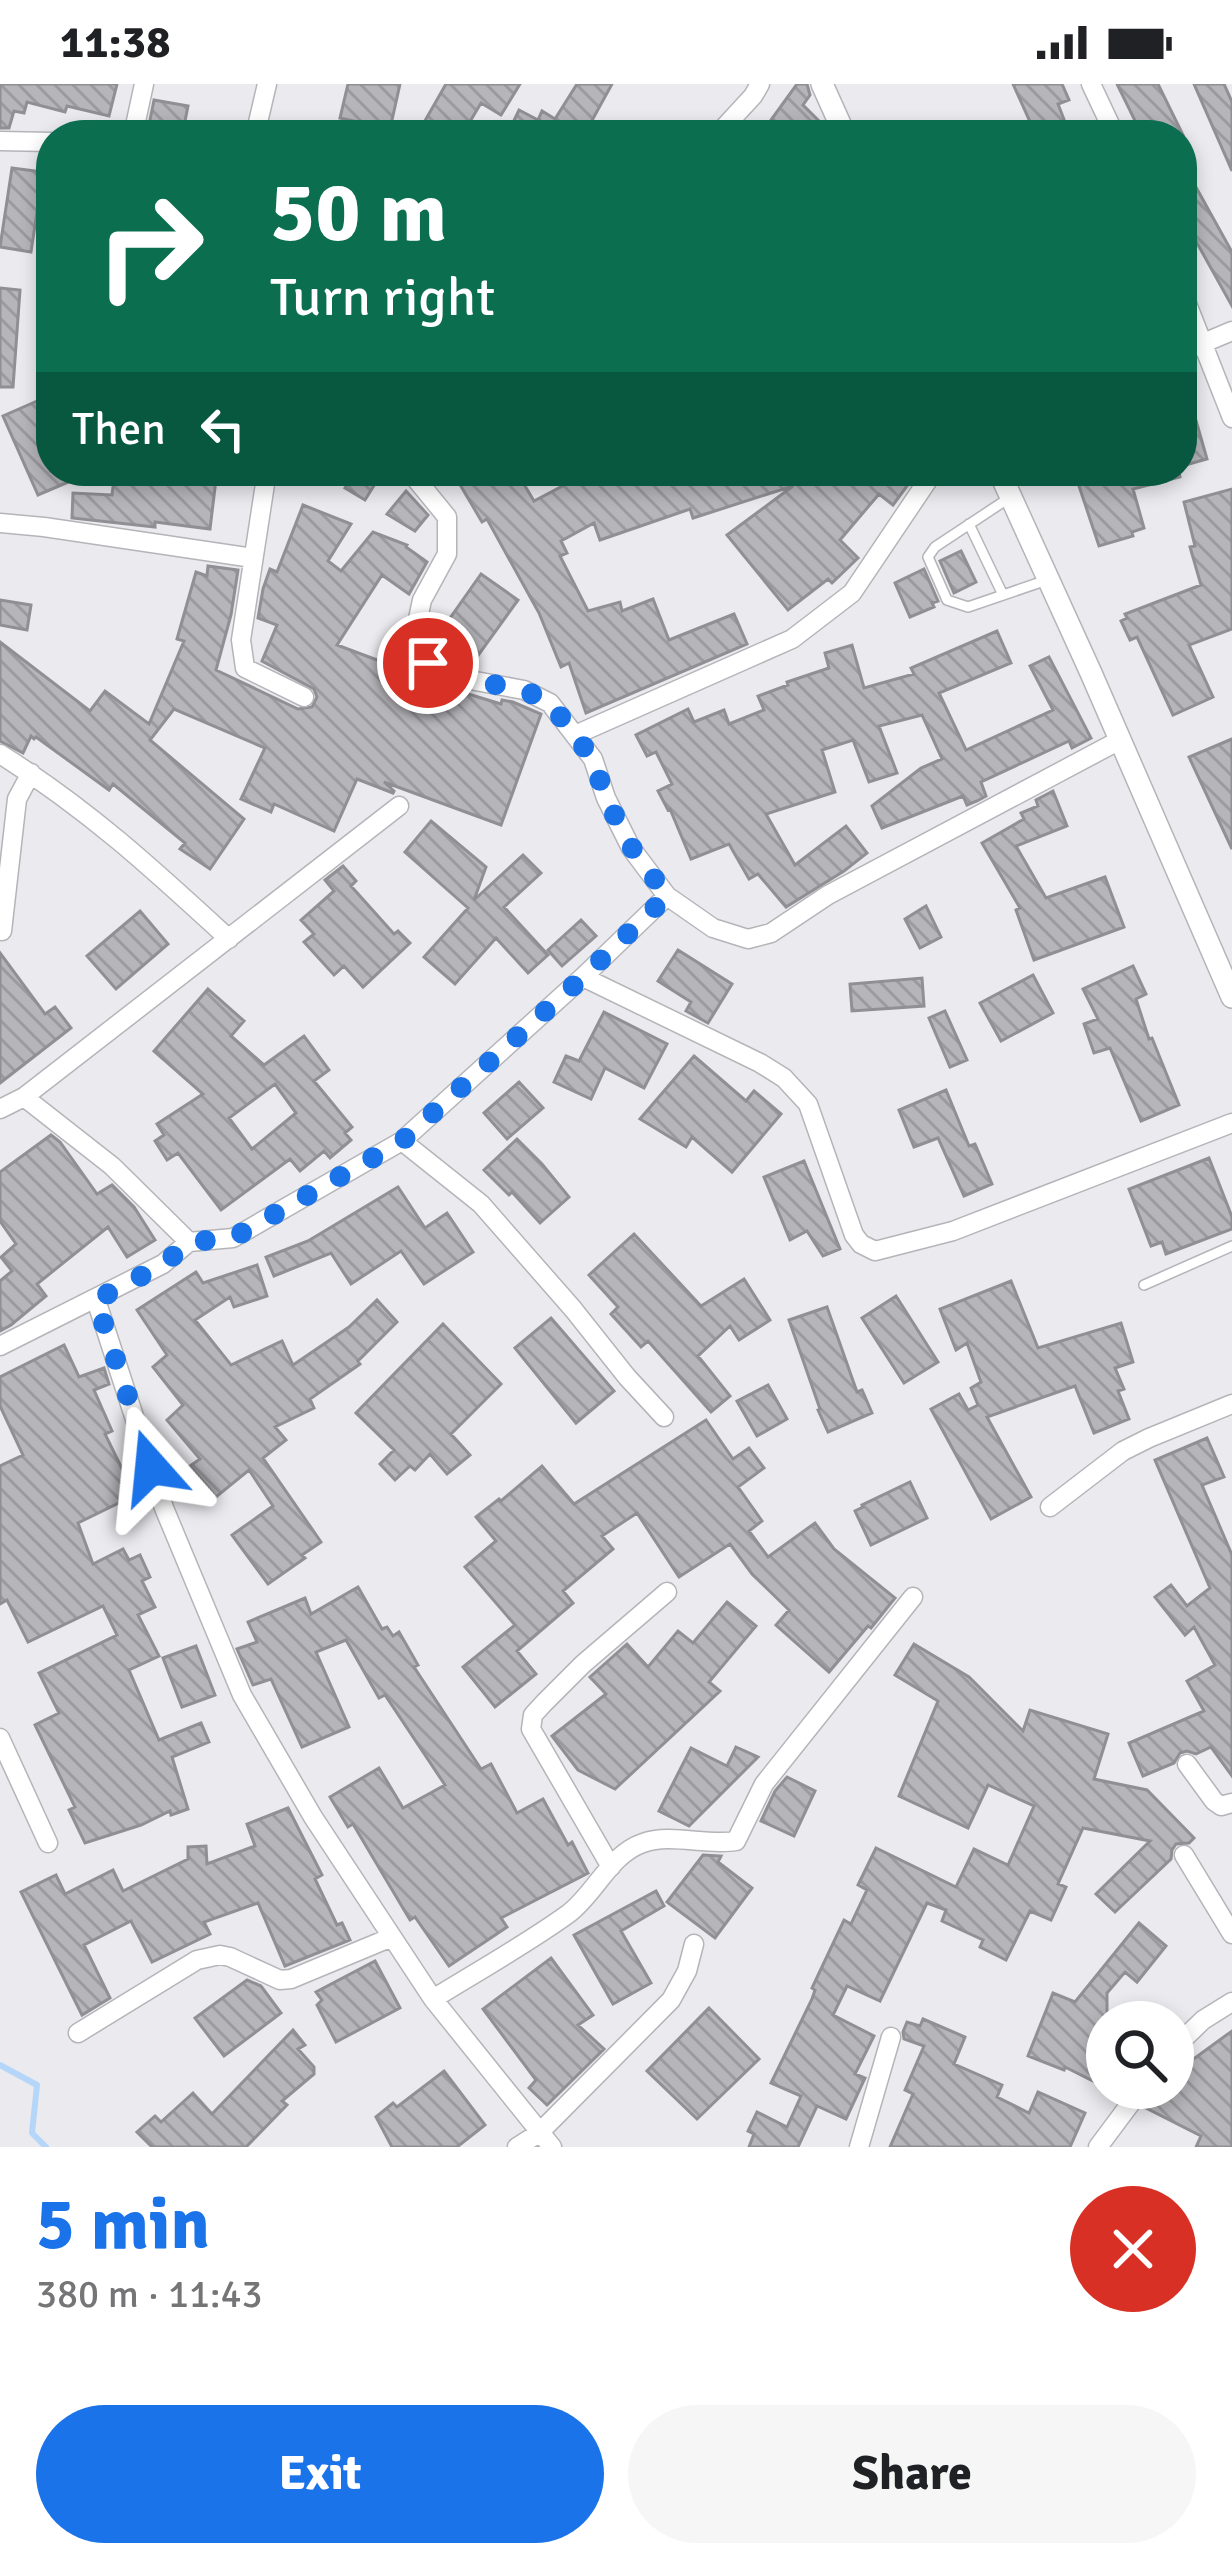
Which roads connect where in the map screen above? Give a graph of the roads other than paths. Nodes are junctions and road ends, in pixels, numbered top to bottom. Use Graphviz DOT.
graph roads {
  1 [pos="144,84"];
  2 [pos="267,84"];
  3 [pos="760,84"];
  4 [pos="822,84"];
  5 [pos="1091,84"];
  6 [pos="136,120"];
  7 [pos="259,120"];
  8 [pos="730,120"];
  9 [pos="838,120"];
  10 [pos="1108,120"];
  11 [pos="0,141"];
  12 [pos="36,142"];
  13 [pos="1197,326"];
  14 [pos="1232,331"];
  15 [pos="1204,342"];
  16 [pos="1197,345"];
  17 [pos="1232,418"];
  18 [pos="265,486"];
  19 [pos="422,486"];
  20 [pos="924,486"];
  21 [pos="1006,486"];
  22 [pos="1011,497"];
  23 [pos="0,523"];
  24 [pos="969,524"];
  25 [pos="253,559"];
  26 [pos="1047,580"];
  27 [pos="1003,595"];
  28 [pos="304,697"];
  29 [pos="575,735"];
  30 [pos="1120,740"];
  31 [pos="0,754"];
  32 [pos="31,773"];
  33 [pos="399,806"];
  34 [pos="667,896"];
  35 [pos="2,931"];
  36 [pos="229,939"];
  37 [pos="583,977"];
  38 [pos="1232,997"];
  39 [pos="24,1097"];
  40 [pos="0,1108"];
  41 [pos="1232,1123"];
  42 [pos="402,1141"];
  43 [pos="189,1242"];
  44 [pos="1232,1246"];
  45 [pos="1144,1285"];
  46 [pos="96,1300"];
  47 [pos="0,1346"];
  48 [pos="1232,1404"];
  49 [pos="664,1417"];
  50 [pos="1050,1507"];
  51 [pos="667,1592"];
  52 [pos="913,1598"];
  53 [pos="0,1738"];
  54 [pos="1187,1764"];
  55 [pos="1232,1803"];
  56 [pos="48,1843"];
  57 [pos="1184,1855"];
  58 [pos="611,1867"];
  59 [pos="1232,1934"];
  60 [pos="392,1936"];
  61 [pos="694,1944"];
  62 [pos="433,1999"];
  63 [pos="1232,2002"];
  64 [pos="1194,2029"];
  65 [pos="78,2033"];
  66 [pos="891,2036"];
  67 [pos="1127,2109"];
  68 [pos="545,2140"];
  69 [pos="517,2147"];
  70 [pos="859,2147"];
  71 [pos="1099,2147"];
  1 -- 6 [label="street"];
  2 -- 7 [label="street"];
  3 -- 8 [label="street"];
  4 -- 9 [label="street"];
  5 -- 10 [label="street"];
  11 -- 12 [label="street"];
  13 -- 15 [label="street"];
  14 -- 15 [label="street"];
  15 -- 16 [label="street"];
  15 -- 17 [label="street"];
  18 -- 25 [label="street"];
  19 -- 29 [label="street"];
  20 -- 29 [label="street"];
  21 -- 22 [label="street"];
  22 -- 24 [label="lane"];
  22 -- 26 [label="street"];
  23 -- 25 [label="street"];
  24 -- 27 [label="lane"];
  24 -- 27 [label="lane"];
  25 -- 28 [label="street"];
  26 -- 27 [label="lane"];
  26 -- 30 [label="street"];
  29 -- 34 [label="street"];
  30 -- 34 [label="street"];
  30 -- 38 [label="street"];
  31 -- 32 [label="street"];
  32 -- 35 [label="street"];
  32 -- 36 [label="street"];
  33 -- 36 [label="street"];
  34 -- 37 [label="street"];
  36 -- 39 [label="street"];
  37 -- 41 [label="street"];
  37 -- 42 [label="street"];
  39 -- 40 [label="street"];
  39 -- 43 [label="street"];
  42 -- 43 [label="street"];
  42 -- 49 [label="street"];
  43 -- 46 [label="street"];
  44 -- 45 [label="lane"];
  46 -- 47 [label="street"];
  46 -- 60 [label="street"];
  48 -- 50 [label="street"];
  51 -- 58 [label="street"];
  52 -- 58 [label="street"];
  53 -- 56 [label="street"];
  54 -- 55 [label="street"];
  57 -- 59 [label="street"];
  58 -- 62 [label="street"];
  60 -- 62 [label="street"];
  60 -- 65 [label="street"];
  61 -- 68 [label="street"];
  62 -- 68 [label="street"];
  63 -- 64 [label="street"];
  66 -- 70 [label="street"];
  67 -- 71 [label="street"];
  68 -- 69 [label="street"];
}
